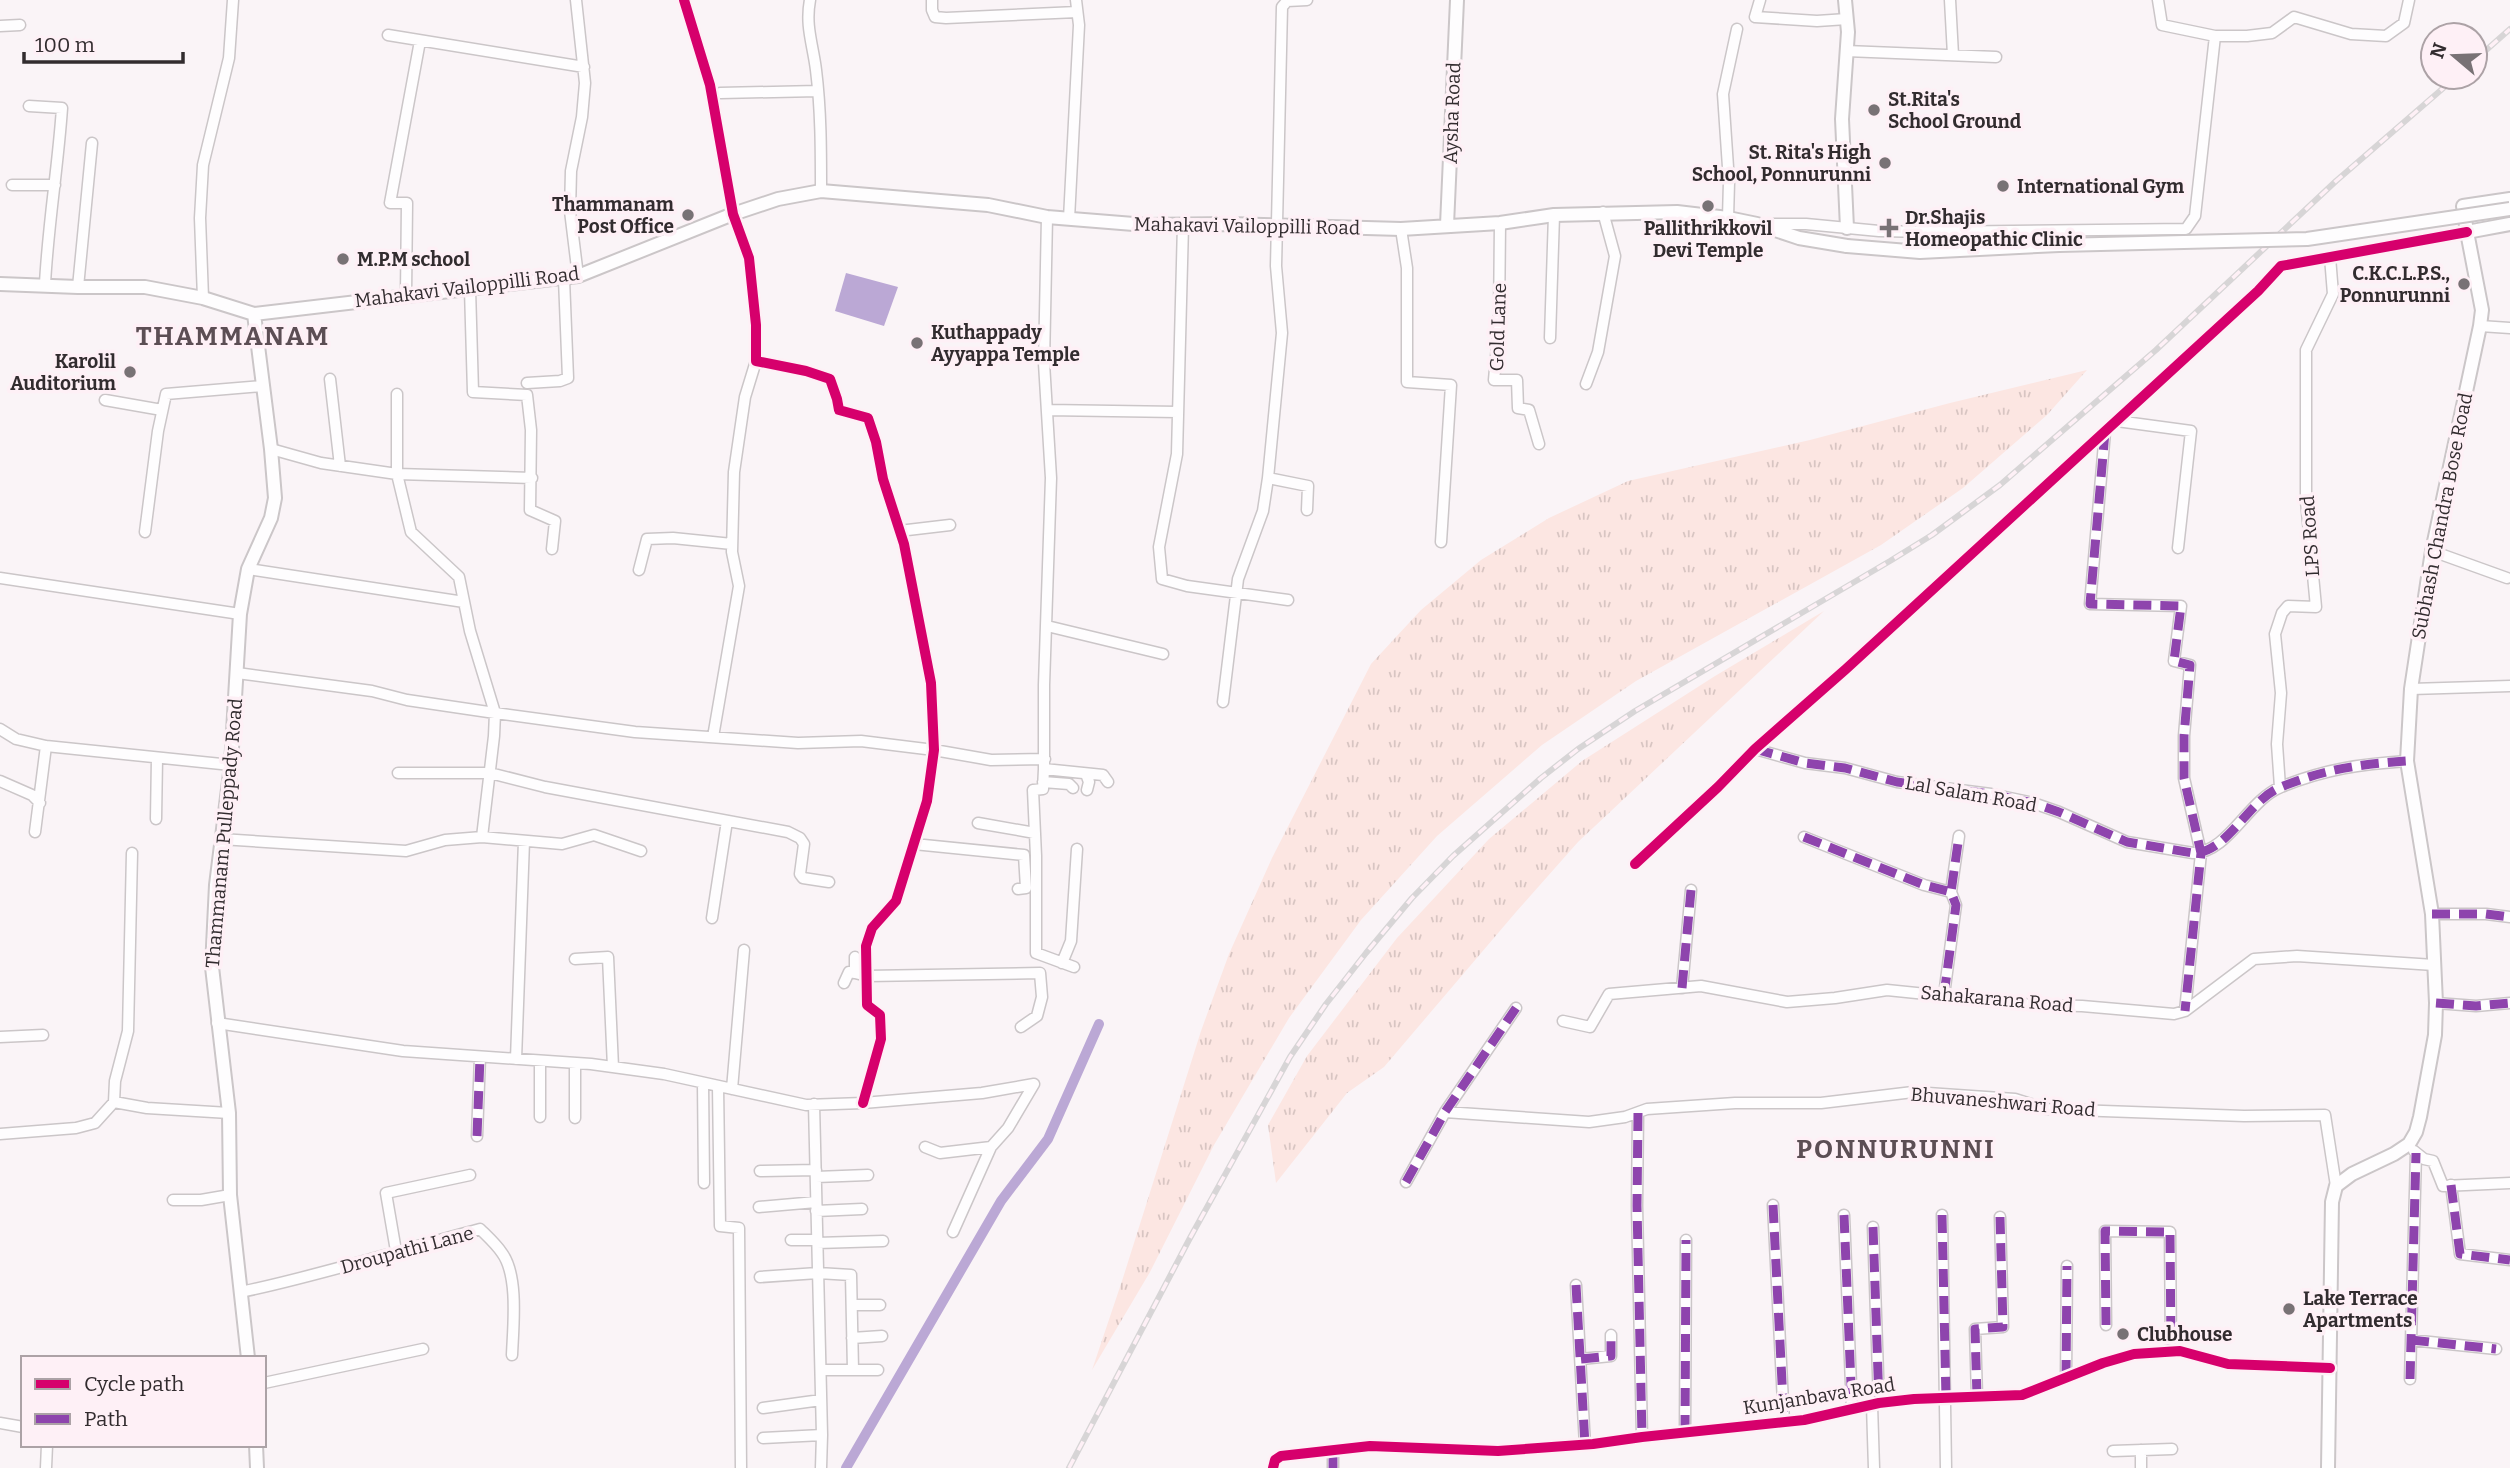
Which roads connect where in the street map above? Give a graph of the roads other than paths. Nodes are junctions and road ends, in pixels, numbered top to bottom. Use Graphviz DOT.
graph roads {
  1 [pos="233,0"];
  2 [pos="576,0"];
  3 [pos="684,0"];
  4 [pos="810,0"];
  5 [pos="932,0"];
  6 [pos="1076,0"];
  7 [pos="1307,0"];
  8 [pos="1457,0"];
  9 [pos="1760,0"];
  10 [pos="1845,0"];
  11 [pos="1950,0"];
  12 [pos="2158,0"];
  13 [pos="2409,0"];
  14 [pos="1077,12"];
  15 [pos="1847,19"];
  16 [pos="20,25"];
  17 [pos="0,26"];
  18 [pos="1737,29"];
  19 [pos="388,35"];
  20 [pos="2215,36"];
  21 [pos="420,41"];
  22 [pos="1846,51"];
  23 [pos="1953,55"];
  24 [pos="1996,57"];
  25 [pos="584,67"];
  26 [pos="818,92"];
  27 [pos="720,93"];
  28 [pos="29,106"];
  29 [pos="92,143"];
  30 [pos="12,185"];
  31 [pos="55,185"];
  32 [pos="821,191"];
  33 [pos="2510,199"];
  34 [pos="2510,209"];
  35 [pos="1603,212"];
  36 [pos="733,214"];
  37 [pos="1554,215"];
  38 [pos="1048,218"];
  39 [pos="1728,218"];
  40 [pos="1069,219"];
  41 [pos="1500,223"];
  42 [pos="1757,224"];
  43 [pos="2510,224"];
  44 [pos="1183,225"];
  45 [pos="1276,225"];
  46 [pos="1447,225"];
  47 [pos="1847,228"];
  48 [pos="1401,229"];
  49 [pos="2468,232"];
  50 [pos="2330,257"];
  51 [pos="578,276"];
  52 [pos="564,279"];
  53 [pos="0,284"];
  54 [pos="45,284"];
  55 [pos="78,287"];
  56 [pos="470,289"];
  57 [pos="406,295"];
  58 [pos="203,298"];
  59 [pos="254,314"];
  60 [pos="2480,326"];
  61 [pos="2510,328"];
  62 [pos="1550,338"];
  63 [pos="756,361"];
  64 [pos="330,379"];
  65 [pos="527,383"];
  66 [pos="1586,384"];
  67 [pos="263,386"];
  68 [pos="397,394"];
  69 [pos="105,400"];
  70 [pos="162,410"];
  71 [pos="1047,410"];
  72 [pos="1178,412"];
  73 [pos="2117,421"];
  74 [pos="2105,432"];
  75 [pos="1539,444"];
  76 [pos="271,449"];
  77 [pos="340,466"];
  78 [pos="397,474"];
  79 [pos="532,478"];
  80 [pos="1268,478"];
  81 [pos="1307,510"];
  82 [pos="950,525"];
  83 [pos="900,531"];
  84 [pos="145,532"];
  85 [pos="1441,542"];
  86 [pos="732,544"];
  87 [pos="2178,548"];
  88 [pos="552,549"];
  89 [pos="2432,551"];
  90 [pos="248,569"];
  91 [pos="639,570"];
  92 [pos="0,578"];
  93 [pos="2507,578"];
  94 [pos="1235,593"];
  95 [pos="1288,600"];
  96 [pos="464,602"];
  97 [pos="240,614"];
  98 [pos="1047,626"];
  99 [pos="1163,654"];
  100 [pos="237,673"];
  101 [pos="2510,686"];
  102 [pos="2411,689"];
  103 [pos="1223,702"];
  104 [pos="495,713"];
  105 [pos="0,729"];
  106 [pos="713,737"];
  107 [pos="46,746"];
  108 [pos="1755,748"];
  109 [pos="934,750"];
  110 [pos="157,758"];
  111 [pos="2407,761"];
  112 [pos="1044,764"];
  113 [pos="231,765"];
  114 [pos="490,772"];
  115 [pos="398,773"];
  116 [pos="1086,774"];
  117 [pos="0,781"];
  118 [pos="1043,782"];
  119 [pos="1108,782"];
  120 [pos="2280,787"];
  121 [pos="1073,788"];
  122 [pos="1087,790"];
  123 [pos="40,803"];
  124 [pos="156,820"];
  125 [pos="727,821"];
  126 [pos="978,823"];
  127 [pos="35,832"];
  128 [pos="1035,833"];
  129 [pos="1959,836"];
  130 [pos="482,837"];
  131 [pos="1804,837"];
  132 [pos="221,839"];
  133 [pos="524,841"];
  134 [pos="914,844"];
  135 [pos="1077,849"];
  136 [pos="641,851"];
  137 [pos="132,853"];
  138 [pos="2201,853"];
  139 [pos="1024,855"];
  140 [pos="1036,856"];
  141 [pos="1635,864"];
  142 [pos="829,882"];
  143 [pos="1018,889"];
  144 [pos="1691,890"];
  145 [pos="1951,892"];
  146 [pos="2432,914"];
  147 [pos="2510,917"];
  148 [pos="712,918"];
  149 [pos="744,950"];
  150 [pos="855,957"];
  151 [pos="1048,958"];
  152 [pos="575,959"];
  153 [pos="1062,963"];
  154 [pos="2434,965"];
  155 [pos="1074,967"];
  156 [pos="1040,972"];
  157 [pos="855,973"];
  158 [pos="867,976"];
  159 [pos="844,983"];
  160 [pos="1682,988"];
  161 [pos="1944,995"];
  162 [pos="2436,1003"];
  163 [pos="2510,1003"];
  164 [pos="1516,1008"];
  165 [pos="2185,1011"];
  166 [pos="1563,1021"];
  167 [pos="217,1023"];
  168 [pos="1020,1027"];
  169 [pos="43,1035"];
  170 [pos="0,1037"];
  171 [pos="480,1057"];
  172 [pos="516,1059"];
  173 [pos="540,1061"];
  174 [pos="575,1063"];
  175 [pos="613,1067"];
  176 [pos="703,1083"];
  177 [pos="718,1086"];
  178 [pos="732,1089"];
  179 [pos="114,1102"];
  180 [pos="863,1103"];
  181 [pos="814,1104"];
  182 [pos="1445,1112"];
  183 [pos="229,1113"];
  184 [pos="1638,1113"];
  185 [pos="540,1116"];
  186 [pos="575,1118"];
  187 [pos="0,1134"];
  188 [pos="477,1136"];
  189 [pos="925,1147"];
  190 [pos="991,1147"];
  191 [pos="2412,1149"];
  192 [pos="760,1171"];
  193 [pos="816,1173"];
  194 [pos="470,1175"];
  195 [pos="868,1175"];
  196 [pos="1406,1182"];
  197 [pos="704,1183"];
  198 [pos="2510,1183"];
  199 [pos="2451,1185"];
  200 [pos="2336,1186"];
  201 [pos="230,1195"];
  202 [pos="173,1200"];
  203 [pos="1773,1205"];
  204 [pos="759,1206"];
  205 [pos="816,1207"];
  206 [pos="862,1209"];
  207 [pos="1844,1215"];
  208 [pos="1942,1216"];
  209 [pos="2000,1217"];
  210 [pos="1874,1227"];
  211 [pos="953,1232"];
  212 [pos="791,1240"];
  213 [pos="1686,1240"];
  214 [pos="817,1241"];
  215 [pos="883,1241"];
  216 [pos="396,1251"];
  217 [pos="2510,1259"];
  218 [pos="2067,1266"];
  219 [pos="818,1273"];
  220 [pos="760,1277"];
  221 [pos="1576,1285"];
  222 [pos="241,1292"];
  223 [pos="852,1305"];
  224 [pos="880,1305"];
  225 [pos="2106,1325"];
  226 [pos="1611,1335"];
  227 [pos="882,1336"];
  228 [pos="852,1338"];
  229 [pos="2411,1340"];
  230 [pos="423,1349"];
  231 [pos="2496,1349"];
  232 [pos="2171,1352"];
  233 [pos="512,1355"];
  234 [pos="248,1356"];
  235 [pos="1581,1359"];
  236 [pos="2330,1368"];
  237 [pos="821,1370"];
  238 [pos="853,1370"];
  239 [pos="878,1370"];
  240 [pos="2066,1378"];
  241 [pos="2410,1379"];
  242 [pos="266,1383"];
  243 [pos="1977,1397"];
  244 [pos="821,1399"];
  245 [pos="1946,1399"];
  246 [pos="1876,1404"];
  247 [pos="763,1408"];
  248 [pos="1852,1409"];
  249 [pos="1784,1422"];
  250 [pos="0,1423"];
  251 [pos="21,1427"];
  252 [pos="1685,1433"];
  253 [pos="822,1435"];
  254 [pos="1642,1437"];
  255 [pos="763,1438"];
  256 [pos="1585,1445"];
  257 [pos="47,1447"];
  258 [pos="256,1447"];
  259 [pos="2172,1449"];
  260 [pos="1333,1450"];
  261 [pos="2141,1450"];
  262 [pos="2113,1451"];
  263 [pos="46,1468"];
  264 [pos="257,1468"];
  265 [pos="741,1468"];
  266 [pos="821,1468"];
  267 [pos="1273,1468"];
  268 [pos="1333,1468"];
  269 [pos="1874,1468"];
  270 [pos="1946,1468"];
  271 [pos="2141,1468"];
  272 [pos="2328,1468"];
  1 -- 58 [label="street"];
  2 -- 25 [label="street"];
  3 -- 36 [label="street"];
  4 -- 26 [label="street"];
  5 -- 14 [label="street"];
  6 -- 14 [label="street"];
  7 -- 45 [label="street"];
  8 -- 46 [label="main road, Aysha Road"];
  9 -- 15 [label="street"];
  10 -- 15 [label="main road"];
  11 -- 23 [label="street"];
  12 -- 20 [label="street"];
  13 -- 20 [label="street"];
  14 -- 40 [label="street"];
  15 -- 22 [label="main road"];
  16 -- 17 [label="street"];
  18 -- 39 [label="street"];
  19 -- 21 [label="street"];
  20 -- 47 [label="street"];
  21 -- 25 [label="street"];
  21 -- 57 [label="street"];
  22 -- 23 [label="street"];
  22 -- 47 [label="main road"];
  23 -- 24 [label="street"];
  25 -- 51 [label="street"];
  26 -- 27 [label="street"];
  26 -- 32 [label="street"];
  28 -- 31 [label="street"];
  29 -- 55 [label="street"];
  30 -- 31 [label="street"];
  31 -- 54 [label="street"];
  32 -- 36 [label="main road, Mahakavi Vailoppilli Road"];
  32 -- 38 [label="main road, Mahakavi Vailoppilli Road"];
  33 -- 49 [label="main road, Subhash Chandra Bose Road"];
  34 -- 42 [label="main road, Mahakavi Vailoppilli Road, bridge"];
  35 -- 37 [label="main road, Mahakavi Vailoppilli Road"];
  35 -- 39 [label="main road, Mahakavi Vailoppilli Road"];
  35 -- 66 [label="street"];
  36 -- 51 [label="main road, Mahakavi Vailoppilli Road"];
  36 -- 63 [label="street"];
  37 -- 41 [label="main road, Mahakavi Vailoppilli Road"];
  37 -- 62 [label="street"];
  38 -- 40 [label="main road, Mahakavi Vailoppilli Road"];
  38 -- 71 [label="street"];
  39 -- 42 [label="main road, Mahakavi Vailoppilli Road"];
  40 -- 44 [label="main road, Mahakavi Vailoppilli Road"];
  41 -- 46 [label="main road, Mahakavi Vailoppilli Road"];
  41 -- 75 [label="street, Gold Lane"];
  42 -- 47 [label="street"];
  43 -- 49 [label="main road"];
  44 -- 45 [label="main road, Mahakavi Vailoppilli Road"];
  44 -- 72 [label="street"];
  45 -- 48 [label="main road, Mahakavi Vailoppilli Road"];
  45 -- 80 [label="street"];
  46 -- 48 [label="main road, Mahakavi Vailoppilli Road"];
  48 -- 85 [label="street"];
  49 -- 50 [label="street"];
  49 -- 60 [label="main road, Subhash Chandra Bose Road"];
  50 -- 73 [label="street"];
  50 -- 120 [label="street, LPS Road"];
  51 -- 52 [label="main road, Mahakavi Vailoppilli Road"];
  52 -- 56 [label="main road, Mahakavi Vailoppilli Road"];
  52 -- 65 [label="street"];
  53 -- 54 [label="main road, Mahakavi Vailoppilli Road"];
  54 -- 55 [label="main road, Mahakavi Vailoppilli Road"];
  55 -- 58 [label="main road, Mahakavi Vailoppilli Road"];
  56 -- 57 [label="main road, Mahakavi Vailoppilli Road"];
  56 -- 79 [label="street"];
  57 -- 59 [label="main road, Mahakavi Vailoppilli Road"];
  58 -- 59 [label="main road, Mahakavi Vailoppilli Road"];
  59 -- 67 [label="main road, Thammanam Pulleppady Road"];
  60 -- 61 [label="street"];
  60 -- 89 [label="main road, Subhash Chandra Bose Road"];
  63 -- 83 [label="street"];
  63 -- 86 [label="street"];
  64 -- 77 [label="street"];
  67 -- 70 [label="street"];
  67 -- 76 [label="main road, Thammanam Pulleppady Road"];
  68 -- 78 [label="street"];
  69 -- 70 [label="street"];
  70 -- 84 [label="street"];
  71 -- 72 [label="street"];
  71 -- 98 [label="street"];
  72 -- 94 [label="street"];
  73 -- 74 [label="street"];
  73 -- 87 [label="street"];
  74 -- 108 [label="street"];
  74 -- 138 [label="street"];
  76 -- 77 [label="street"];
  76 -- 90 [label="main road, Thammanam Pulleppady Road"];
  77 -- 78 [label="street"];
  78 -- 79 [label="street"];
  78 -- 96 [label="street"];
  79 -- 88 [label="street"];
  80 -- 81 [label="street"];
  80 -- 94 [label="street"];
  82 -- 83 [label="street"];
  83 -- 109 [label="street"];
  86 -- 91 [label="street"];
  86 -- 106 [label="street"];
  89 -- 93 [label="street"];
  89 -- 102 [label="main road, Subhash Chandra Bose Road"];
  90 -- 96 [label="street"];
  90 -- 97 [label="main road, Thammanam Pulleppady Road"];
  92 -- 97 [label="street"];
  94 -- 95 [label="street"];
  94 -- 103 [label="street"];
  96 -- 104 [label="street"];
  97 -- 100 [label="main road, Thammanam Pulleppady Road"];
  98 -- 99 [label="street"];
  98 -- 112 [label="street"];
  100 -- 104 [label="street"];
  100 -- 113 [label="main road, Thammanam Pulleppady Road"];
  101 -- 102 [label="street"];
  102 -- 111 [label="main road, Subhash Chandra Bose Road"];
  104 -- 106 [label="street"];
  104 -- 114 [label="street"];
  105 -- 107 [label="street"];
  106 -- 109 [label="street"];
  107 -- 110 [label="street"];
  107 -- 123 [label="street"];
  108 -- 138 [label="street, Lal Salam Road"];
  108 -- 141 [label="street"];
  109 -- 112 [label="street"];
  109 -- 134 [label="street"];
  110 -- 113 [label="street"];
  110 -- 124 [label="street"];
  111 -- 120 [label="street"];
  111 -- 146 [label="main road, Subhash Chandra Bose Road"];
  112 -- 116 [label="street"];
  112 -- 118 [label="street"];
  113 -- 132 [label="main road, Thammanam Pulleppady Road"];
  114 -- 115 [label="street"];
  114 -- 125 [label="street"];
  114 -- 130 [label="street"];
  116 -- 119 [label="street"];
  116 -- 122 [label="street"];
  117 -- 123 [label="street"];
  118 -- 121 [label="street"];
  118 -- 128 [label="street"];
  120 -- 138 [label="street"];
  123 -- 127 [label="street"];
  125 -- 142 [label="street"];
  125 -- 148 [label="street"];
  126 -- 128 [label="street"];
  128 -- 140 [label="street"];
  129 -- 145 [label="street"];
  130 -- 132 [label="street"];
  130 -- 133 [label="street"];
  131 -- 145 [label="street"];
  132 -- 167 [label="main road, Thammanam Pulleppady Road"];
  133 -- 136 [label="street"];
  133 -- 172 [label="street"];
  134 -- 139 [label="street"];
  134 -- 158 [label="street"];
  135 -- 153 [label="street"];
  137 -- 179 [label="street"];
  138 -- 165 [label="street"];
  139 -- 140 [label="street"];
  139 -- 143 [label="street"];
  140 -- 151 [label="street"];
  144 -- 160 [label="street"];
  145 -- 161 [label="street"];
  146 -- 147 [label="street"];
  146 -- 154 [label="main road, Subhash Chandra Bose Road"];
  149 -- 178 [label="street"];
  150 -- 157 [label="street"];
  151 -- 153 [label="street"];
  151 -- 156 [label="street"];
  152 -- 175 [label="street"];
  153 -- 155 [label="street"];
  154 -- 162 [label="main road, Subhash Chandra Bose Road"];
  154 -- 165 [label="street"];
  156 -- 158 [label="street"];
  156 -- 168 [label="street"];
  157 -- 158 [label="street"];
  157 -- 159 [label="street"];
  158 -- 180 [label="street"];
  160 -- 161 [label="street, Sahakarana Road"];
  160 -- 166 [label="street, Sahakarana Road"];
  161 -- 165 [label="street, Sahakarana Road"];
  162 -- 163 [label="street"];
  162 -- 191 [label="main road, Subhash Chandra Bose Road"];
  164 -- 182 [label="street"];
  167 -- 171 [label="street"];
  167 -- 183 [label="main road, Thammanam Pulleppady Road"];
  169 -- 170 [label="street"];
  171 -- 172 [label="street"];
  171 -- 188 [label="street"];
  172 -- 173 [label="street"];
  173 -- 174 [label="street"];
  173 -- 185 [label="street"];
  174 -- 175 [label="street"];
  174 -- 186 [label="street"];
  175 -- 176 [label="street"];
  176 -- 177 [label="street"];
  176 -- 197 [label="street"];
  177 -- 178 [label="street"];
  177 -- 265 [label="street"];
  178 -- 181 [label="street"];
  179 -- 183 [label="street"];
  179 -- 187 [label="street"];
  180 -- 181 [label="street"];
  180 -- 190 [label="street"];
  181 -- 193 [label="street"];
  182 -- 184 [label="street, Bhuvaneshwari Road"];
  182 -- 196 [label="street"];
  183 -- 201 [label="main road, Thammanam Pulleppady Road"];
  184 -- 200 [label="street, Bhuvaneshwari Road"];
  184 -- 254 [label="street"];
  189 -- 190 [label="street"];
  190 -- 211 [label="street"];
  191 -- 199 [label="street"];
  191 -- 200 [label="main road"];
  191 -- 229 [label="street"];
  192 -- 193 [label="street"];
  193 -- 195 [label="street"];
  193 -- 205 [label="street"];
  194 -- 216 [label="street"];
  198 -- 199 [label="street"];
  199 -- 217 [label="street"];
  200 -- 236 [label="main road"];
  201 -- 202 [label="street"];
  201 -- 222 [label="main road, Thammanam Pulleppady Road"];
  203 -- 249 [label="street"];
  204 -- 205 [label="street"];
  205 -- 206 [label="street"];
  205 -- 214 [label="street"];
  207 -- 248 [label="street"];
  208 -- 245 [label="street"];
  209 -- 243 [label="street"];
  210 -- 246 [label="street"];
  212 -- 214 [label="street"];
  213 -- 252 [label="street"];
  214 -- 215 [label="street"];
  214 -- 219 [label="street"];
  216 -- 222 [label="street, Droupathi Lane"];
  216 -- 233 [label="street, Droupathi Lane"];
  218 -- 240 [label="street"];
  219 -- 220 [label="street"];
  219 -- 223 [label="street"];
  219 -- 237 [label="street"];
  221 -- 235 [label="street"];
  222 -- 234 [label="main road, Thammanam Pulleppady Road"];
  223 -- 224 [label="street"];
  223 -- 228 [label="street"];
  225 -- 232 [label="street"];
  226 -- 235 [label="street"];
  227 -- 228 [label="street"];
  228 -- 238 [label="street"];
  229 -- 231 [label="street"];
  229 -- 241 [label="street"];
  230 -- 242 [label="street"];
  232 -- 236 [label="street, Kunjanbava Road"];
  232 -- 240 [label="street, Kunjanbava Road"];
  235 -- 256 [label="street"];
  236 -- 272 [label="main road"];
  237 -- 238 [label="street"];
  237 -- 244 [label="street"];
  238 -- 239 [label="street"];
  240 -- 243 [label="street, Kunjanbava Road"];
  243 -- 245 [label="street, Kunjanbava Road"];
  244 -- 247 [label="street"];
  244 -- 253 [label="street"];
  245 -- 246 [label="street, Kunjanbava Road"];
  245 -- 270 [label="street"];
  246 -- 248 [label="street, Kunjanbava Road"];
  246 -- 269 [label="street"];
  248 -- 249 [label="street, Kunjanbava Road"];
  249 -- 252 [label="street, Kunjanbava Road"];
  250 -- 251 [label="street"];
  252 -- 254 [label="street, Kunjanbava Road"];
  253 -- 255 [label="street"];
  253 -- 266 [label="street"];
  254 -- 256 [label="street, Kunjanbava Road"];
  256 -- 260 [label="street, Kunjanbava Road"];
  257 -- 263 [label="street"];
  258 -- 264 [label="main road"];
  259 -- 261 [label="street"];
  260 -- 267 [label="street, Kunjanbava Road"];
  260 -- 268 [label="street"];
  261 -- 262 [label="street"];
  261 -- 271 [label="street"];
}
